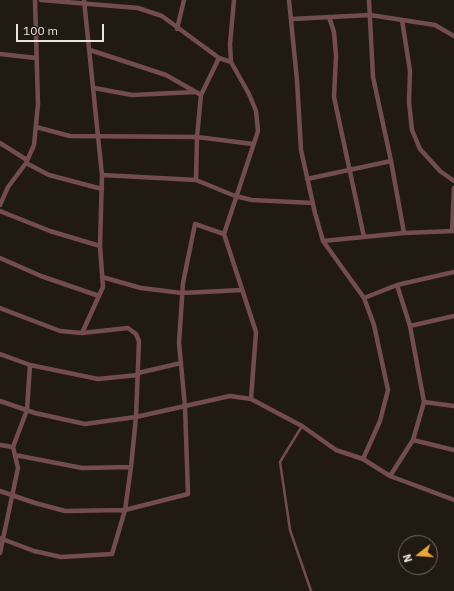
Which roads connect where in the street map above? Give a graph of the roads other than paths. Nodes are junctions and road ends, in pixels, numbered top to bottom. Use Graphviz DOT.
graph roads {
  1 [pos="35,0"];
  2 [pos="41,0"];
  3 [pos="184,0"];
  4 [pos="234,0"];
  5 [pos="289,0"];
  6 [pos="369,0"];
  7 [pos="84,2"];
  8 [pos="370,15"];
  9 [pos="329,17"];
  10 [pos="292,19"];
  11 [pos="402,20"];
  12 [pos="177,29"];
  13 [pos="454,36"];
  14 [pos="90,50"];
  15 [pos="0,54"];
  16 [pos="36,58"];
  17 [pos="220,58"];
  18 [pos="231,62"];
  19 [pos="94,88"];
  20 [pos="196,92"];
  21 [pos="200,95"];
  22 [pos="36,127"];
  23 [pos="99,136"];
  24 [pos="197,137"];
  25 [pos="0,142"];
  26 [pos="253,144"];
  27 [pos="391,161"];
  28 [pos="26,162"];
  29 [pos="349,170"];
  30 [pos="102,176"];
  31 [pos="307,179"];
  32 [pos="196,180"];
  33 [pos="454,181"];
  34 [pos="454,188"];
  35 [pos="102,189"];
  36 [pos="235,196"];
  37 [pos="313,203"];
  38 [pos="0,205"];
  39 [pos="0,211"];
  40 [pos="453,231"];
  41 [pos="404,233"];
  42 [pos="224,234"];
  43 [pos="364,237"];
  44 [pos="323,241"];
  45 [pos="100,246"];
  46 [pos="0,258"];
  47 [pos="454,272"];
  48 [pos="102,277"];
  49 [pos="397,285"];
  50 [pos="242,290"];
  51 [pos="182,293"];
  52 [pos="99,296"];
  53 [pos="364,298"];
  54 [pos="0,308"];
  55 [pos="454,316"];
  56 [pos="410,326"];
  57 [pos="82,333"];
  58 [pos="0,354"];
  59 [pos="181,363"];
  60 [pos="30,365"];
  61 [pos="138,374"];
  62 [pos="250,398"];
  63 [pos="0,401"];
  64 [pos="424,402"];
  65 [pos="185,406"];
  66 [pos="454,406"];
  67 [pos="26,410"];
  68 [pos="136,417"];
  69 [pos="302,426"];
  70 [pos="413,440"];
  71 [pos="0,445"];
  72 [pos="13,447"];
  73 [pos="454,450"];
  74 [pos="15,455"];
  75 [pos="363,459"];
  76 [pos="131,466"];
  77 [pos="390,476"];
  78 [pos="0,491"];
  79 [pos="12,496"];
  80 [pos="454,500"];
  81 [pos="125,510"];
  82 [pos="2,538"];
  83 [pos="0,553"];
  84 [pos="311,591"];
  1 -- 16 [label="street"];
  2 -- 7 [label="street"];
  3 -- 12 [label="street"];
  4 -- 18 [label="street"];
  5 -- 10 [label="street"];
  6 -- 8 [label="street"];
  7 -- 12 [label="street"];
  7 -- 14 [label="street"];
  8 -- 9 [label="street"];
  8 -- 11 [label="street"];
  8 -- 27 [label="street"];
  9 -- 10 [label="street"];
  9 -- 29 [label="street"];
  10 -- 31 [label="street"];
  11 -- 13 [label="street"];
  11 -- 33 [label="street"];
  12 -- 17 [label="street"];
  14 -- 19 [label="street"];
  14 -- 20 [label="street"];
  15 -- 16 [label="street"];
  16 -- 22 [label="street"];
  17 -- 18 [label="street"];
  17 -- 21 [label="street"];
  18 -- 26 [label="street"];
  19 -- 20 [label="street"];
  19 -- 23 [label="street"];
  20 -- 21 [label="street"];
  21 -- 24 [label="street"];
  22 -- 23 [label="street"];
  22 -- 28 [label="street"];
  23 -- 24 [label="street"];
  23 -- 30 [label="street"];
  24 -- 26 [label="street"];
  24 -- 32 [label="street"];
  25 -- 28 [label="street"];
  26 -- 36 [label="street"];
  27 -- 29 [label="street"];
  27 -- 41 [label="street"];
  28 -- 35 [label="street"];
  28 -- 38 [label="street"];
  29 -- 31 [label="street"];
  29 -- 43 [label="street"];
  30 -- 32 [label="street"];
  30 -- 35 [label="street"];
  31 -- 37 [label="street"];
  32 -- 36 [label="street"];
  34 -- 40 [label="street"];
  35 -- 45 [label="street"];
  36 -- 37 [label="street"];
  36 -- 42 [label="street"];
  37 -- 44 [label="street"];
  39 -- 45 [label="street"];
  40 -- 41 [label="street"];
  41 -- 43 [label="street"];
  42 -- 50 [label="street"];
  42 -- 51 [label="street"];
  43 -- 44 [label="street"];
  44 -- 53 [label="street"];
  45 -- 48 [label="street"];
  46 -- 52 [label="street"];
  47 -- 49 [label="street"];
  48 -- 51 [label="street"];
  48 -- 52 [label="street"];
  49 -- 53 [label="street"];
  49 -- 56 [label="street"];
  50 -- 51 [label="street"];
  50 -- 62 [label="street"];
  51 -- 59 [label="street"];
  52 -- 57 [label="street"];
  53 -- 75 [label="street"];
  54 -- 57 [label="street"];
  55 -- 56 [label="street"];
  56 -- 64 [label="street"];
  57 -- 61 [label="street"];
  58 -- 60 [label="street"];
  59 -- 61 [label="street"];
  59 -- 65 [label="street"];
  60 -- 61 [label="street"];
  60 -- 67 [label="street"];
  61 -- 68 [label="street"];
  62 -- 65 [label="street"];
  62 -- 69 [label="street"];
  63 -- 67 [label="street"];
  64 -- 66 [label="street"];
  64 -- 70 [label="street"];
  65 -- 68 [label="street"];
  65 -- 81 [label="street"];
  67 -- 68 [label="street"];
  67 -- 72 [label="street"];
  68 -- 76 [label="street"];
  69 -- 75 [label="street"];
  69 -- 84 [label="lane"];
  70 -- 73 [label="street"];
  70 -- 77 [label="street"];
  71 -- 72 [label="street"];
  72 -- 74 [label="street"];
  74 -- 76 [label="street"];
  74 -- 79 [label="street"];
  75 -- 77 [label="street"];
  76 -- 81 [label="street"];
  77 -- 80 [label="street"];
  78 -- 79 [label="street"];
  79 -- 81 [label="street"];
  79 -- 82 [label="street"];
  81 -- 82 [label="street"];
  82 -- 83 [label="street"];
}
